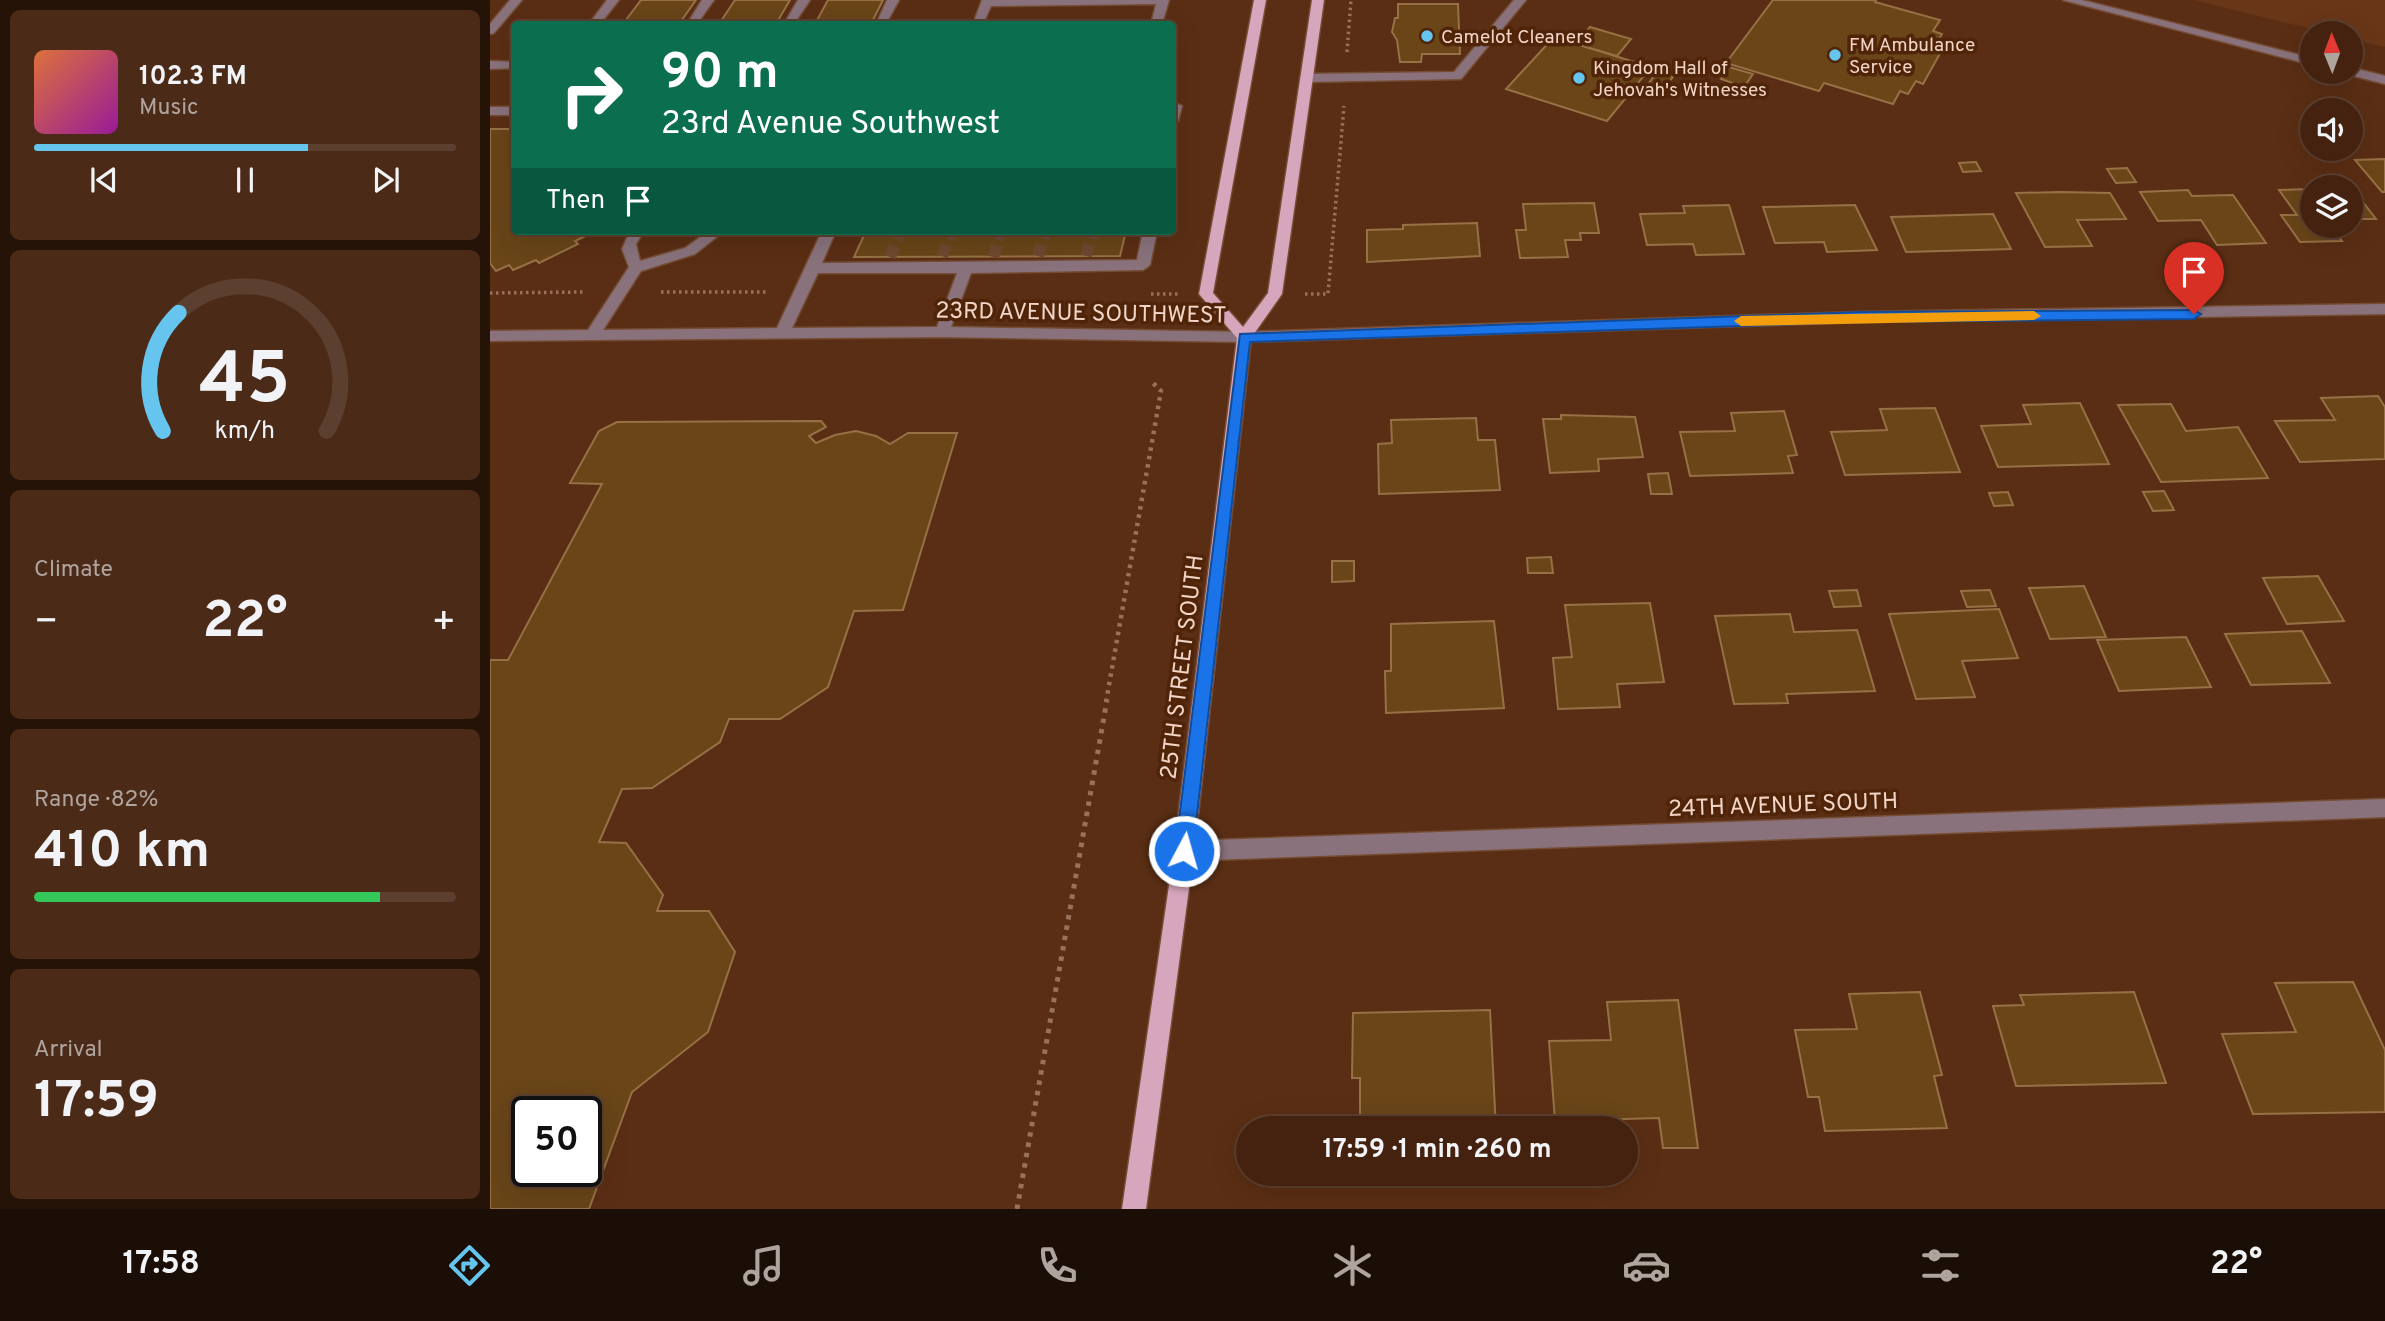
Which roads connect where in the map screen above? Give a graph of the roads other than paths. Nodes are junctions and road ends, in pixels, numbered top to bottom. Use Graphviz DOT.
graph roads {
  1 [pos="516,0"];
  2 [pos="613,0"];
  3 [pos="708,0"];
  4 [pos="804,0"];
  5 [pos="893,0"];
  6 [pos="1163,0"];
  7 [pos="1260,0"];
  8 [pos="1318,0"];
  9 [pos="1520,0"];
  10 [pos="2069,0"];
  11 [pos="988,1"];
  12 [pos="596,21"];
  13 [pos="694,21"];
  14 [pos="791,21"];
  15 [pos="882,21"];
  16 [pos="979,21"];
  17 [pos="1158,21"];
  18 [pos="490,31"];
  19 [pos="2300,59"];
  20 [pos="490,65"];
  21 [pos="511,65"];
  22 [pos="2363,74"];
  23 [pos="1306,78"];
  24 [pos="2385,80"];
  25 [pos="490,111"];
  26 [pos="511,111"];
  27 [pos="634,235"];
  28 [pos="713,235"];
  29 [pos="828,235"];
  30 [pos="1149,235"];
  31 [pos="636,267"];
  32 [pos="813,268"];
  33 [pos="966,268"];
  34 [pos="2385,309"];
  35 [pos="942,332"];
  36 [pos="782,333"];
  37 [pos="592,335"];
  38 [pos="490,336"];
  39 [pos="1244,337"];
  40 [pos="2385,808"];
  41 [pos="1184,851"];
  42 [pos="1134,1209"];
  1 -- 18 [label="street"];
  2 -- 12 [label="street"];
  3 -- 13 [label="street"];
  4 -- 14 [label="street"];
  5 -- 15 [label="street"];
  6 -- 11 [label="street"];
  6 -- 17 [label="street"];
  7 -- 39 [label="main road"];
  8 -- 23 [label="main road, 25TH STREET SOUTH"];
  9 -- 23 [label="street"];
  10 -- 19 [label="street"];
  11 -- 16 [label="street"];
  20 -- 21 [label="street"];
  22 -- 24 [label="street"];
  23 -- 39 [label="main road, 25TH STREET SOUTH"];
  25 -- 26 [label="street"];
  27 -- 31 [label="street"];
  28 -- 31 [label="street"];
  29 -- 32 [label="street"];
  30 -- 33 [label="street"];
  31 -- 37 [label="street"];
  32 -- 33 [label="street"];
  32 -- 36 [label="street"];
  33 -- 35 [label="street"];
  34 -- 39 [label="street, 23RD AVENUE SOUTHWEST"];
  35 -- 36 [label="street, 23RD AVENUE SOUTHWEST"];
  35 -- 39 [label="street, 23RD AVENUE SOUTHWEST"];
  36 -- 37 [label="street, 23RD AVENUE SOUTHWEST"];
  37 -- 38 [label="street, 23RD AVENUE SOUTHWEST"];
  39 -- 41 [label="main road, 25TH STREET SOUTH"];
  40 -- 41 [label="street, 24TH AVENUE SOUTH"];
  41 -- 42 [label="main road, 25TH STREET SOUTH"];
}
